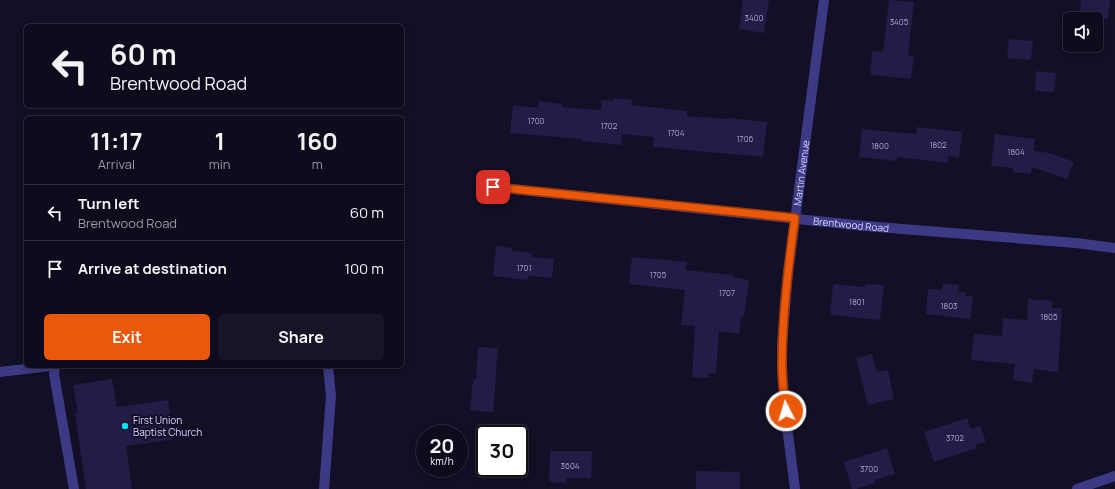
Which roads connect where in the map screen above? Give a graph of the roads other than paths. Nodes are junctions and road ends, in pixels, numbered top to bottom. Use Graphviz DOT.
graph roads {
  1 [pos="824,0"];
  2 [pos="493,187"];
  3 [pos="795,218"];
  4 [pos="1115,248"];
  5 [pos="33,368"];
  6 [pos="55,368"];
  7 [pos="328,368"];
  8 [pos="0,372"];
  9 [pos="1115,476"];
  10 [pos="74,489"];
  11 [pos="324,489"];
  12 [pos="795,489"];
  13 [pos="1077,489"];
  1 -- 3 [label="street, Martin Avenue"];
  2 -- 3 [label="street, Brentwood Road"];
  3 -- 4 [label="street, Brentwood Road"];
  3 -- 12 [label="street, Martin Avenue"];
  5 -- 8 [label="street"];
  6 -- 10 [label="street"];
  7 -- 11 [label="street"];
  9 -- 13 [label="street"];
}
